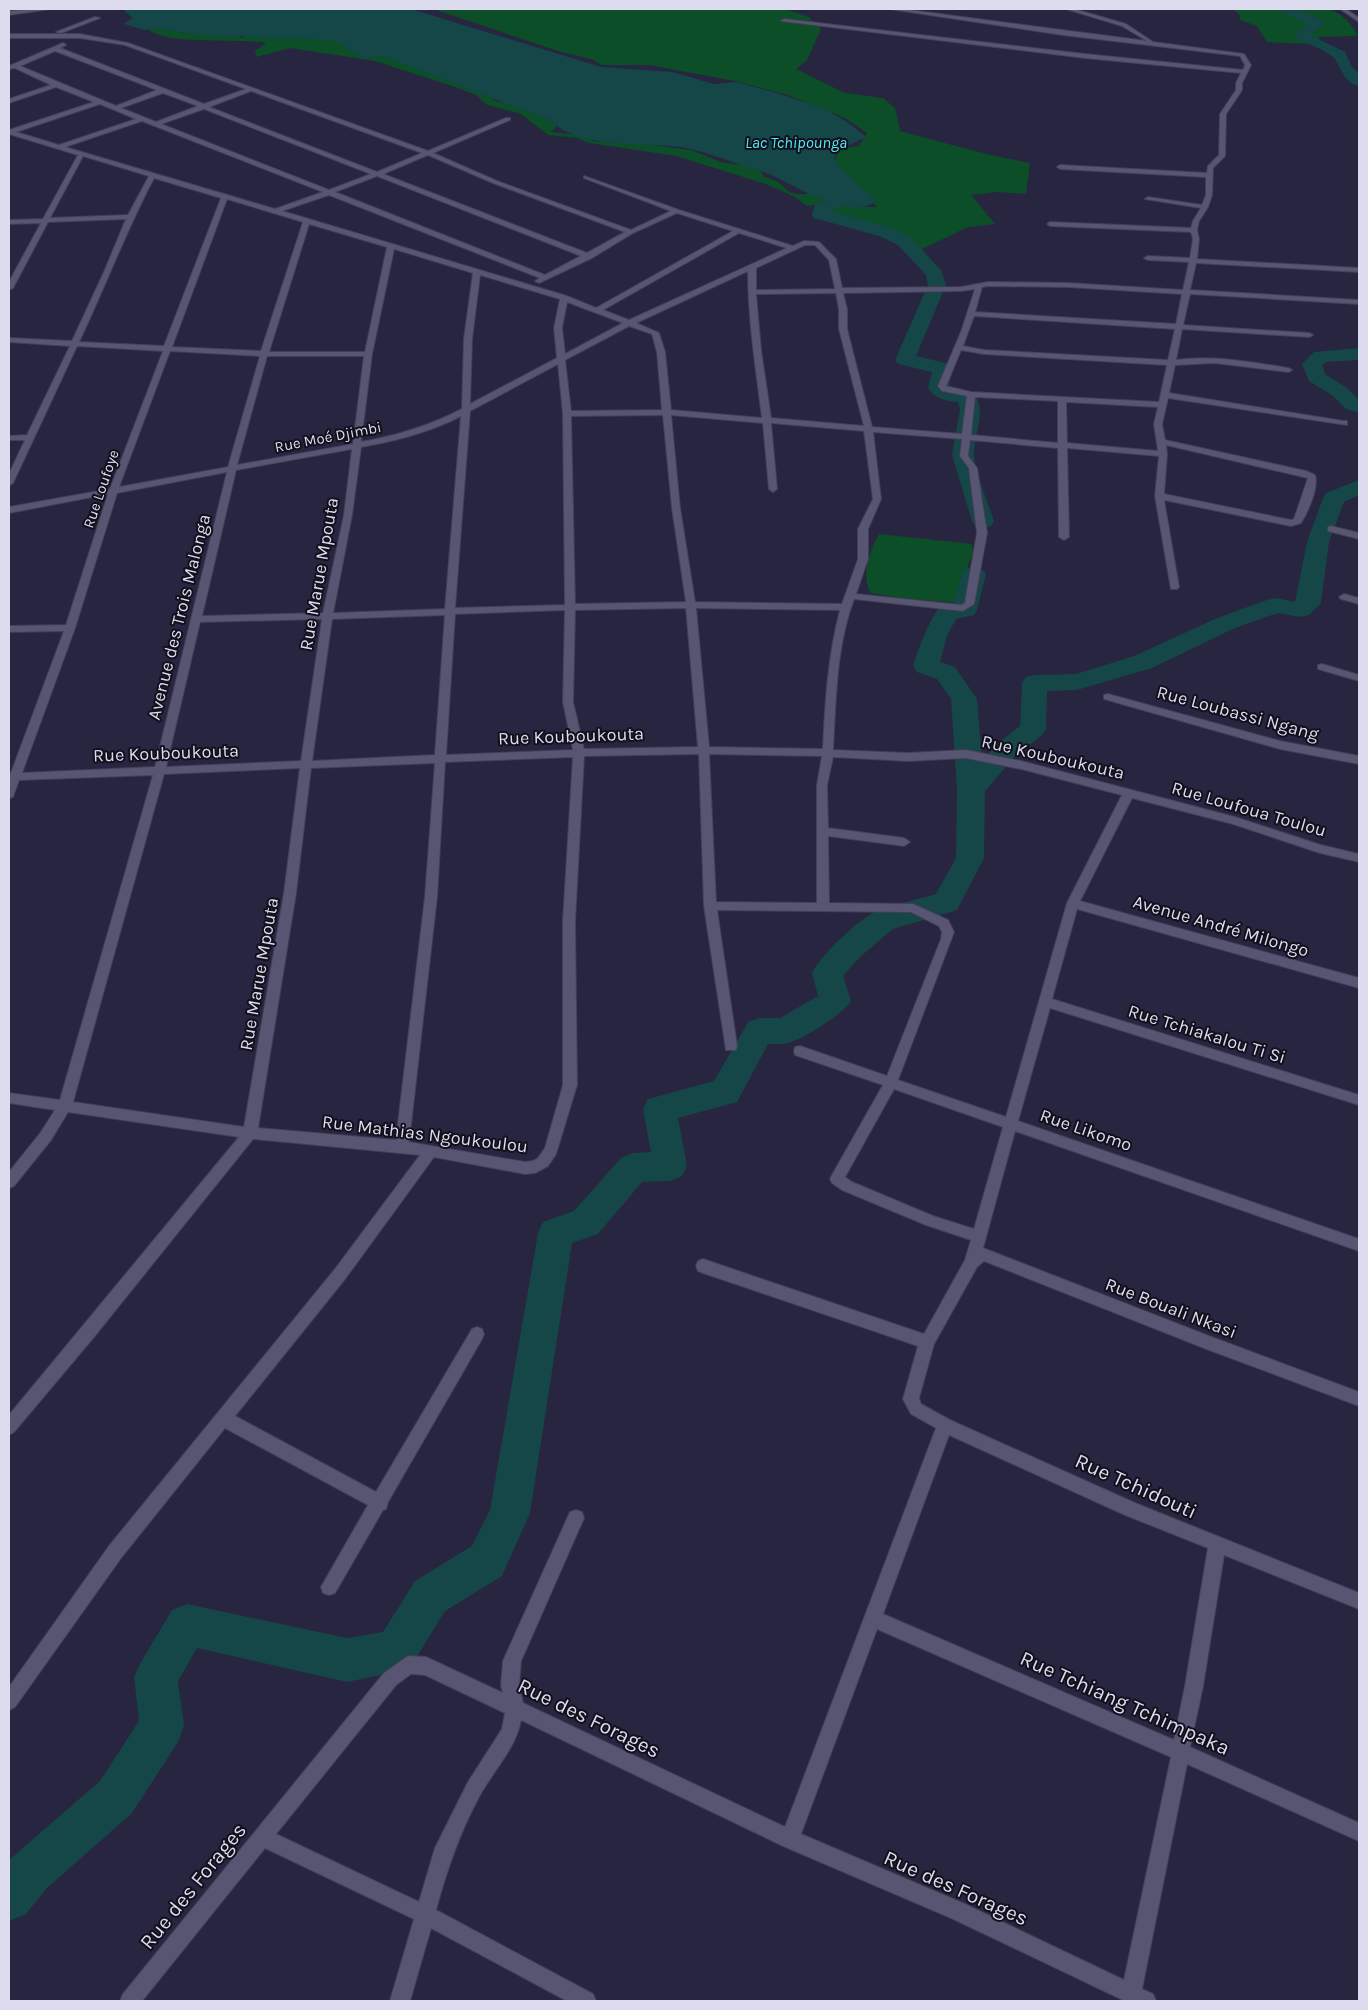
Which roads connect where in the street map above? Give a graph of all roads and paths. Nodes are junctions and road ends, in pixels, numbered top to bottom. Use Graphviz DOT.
graph roads {
  1 [pos="48,9"];
  2 [pos="892,9"];
  3 [pos="1069,9"];
  4 [pos="1343,9"];
  5 [pos="9,13"];
  6 [pos="97,18"];
  7 [pos="1359,20"];
  8 [pos="784,21"];
  9 [pos="52,35"];
  10 [pos="9,36"];
  11 [pos="80,36"];
  12 [pos="1155,43"];
  13 [pos="56,49"];
  14 [pos="12,68"];
  15 [pos="1245,72"];
  16 [pos="56,85"];
  17 [pos="164,90"];
  18 [pos="249,90"];
  19 [pos="9,100"];
  20 [pos="101,102"];
  21 [pos="204,106"];
  22 [pos="117,108"];
  23 [pos="141,118"];
  24 [pos="508,119"];
  25 [pos="156,124"];
  26 [pos="12,134"];
  27 [pos="60,147"];
  28 [pos="428,153"];
  29 [pos="81,154"];
  30 [pos="1060,167"];
  31 [pos="153,174"];
  32 [pos="378,174"];
  33 [pos="1210,175"];
  34 [pos="586,177"];
  35 [pos="331,193"];
  36 [pos="225,196"];
  37 [pos="1148,199"];
  38 [pos="1206,207"];
  39 [pos="276,211"];
  40 [pos="677,211"];
  41 [pos="130,217"];
  42 [pos="307,220"];
  43 [pos="9,222"];
  44 [pos="44,222"];
  45 [pos="1050,224"];
  46 [pos="1194,230"];
  47 [pos="738,231"];
  48 [pos="631,232"];
  49 [pos="391,245"];
  50 [pos="793,248"];
  51 [pos="589,256"];
  52 [pos="1148,258"];
  53 [pos="1193,261"];
  54 [pos="752,266"];
  55 [pos="1359,270"];
  56 [pos="477,272"];
  57 [pos="547,278"];
  58 [pos="979,286"];
  59 [pos="527,287"];
  60 [pos="9,288"];
  61 [pos="1185,290"];
  62 [pos="838,291"];
  63 [pos="751,292"];
  64 [pos="564,298"];
  65 [pos="1359,302"];
  66 [pos="596,311"];
  67 [pos="972,314"];
  68 [pos="629,323"];
  69 [pos="1178,326"];
  70 [pos="1308,335"];
  71 [pos="9,340"];
  72 [pos="74,344"];
  73 [pos="958,347"];
  74 [pos="167,350"];
  75 [pos="264,354"];
  76 [pos="368,354"];
  77 [pos="561,358"];
  78 [pos="1172,364"];
  79 [pos="1288,370"];
  80 [pos="971,394"];
  81 [pos="1164,395"];
  82 [pos="1062,401"];
  83 [pos="1162,405"];
  84 [pos="466,408"];
  85 [pos="668,412"];
  86 [pos="567,414"];
  87 [pos="767,419"];
  88 [pos="1344,423"];
  89 [pos="868,427"];
  90 [pos="966,436"];
  91 [pos="32,437"];
  92 [pos="9,438"];
  93 [pos="1162,442"];
  94 [pos="358,445"];
  95 [pos="1063,445"];
  96 [pos="1163,454"];
  97 [pos="232,470"];
  98 [pos="9,483"];
  99 [pos="773,489"];
  100 [pos="113,492"];
  101 [pos="1159,496"];
  102 [pos="9,510"];
  103 [pos="1331,529"];
  104 [pos="1359,536"];
  105 [pos="1064,537"];
  106 [pos="1174,588"];
  107 [pos="850,596"];
  108 [pos="1344,598"];
  109 [pos="1359,601"];
  110 [pos="691,605"];
  111 [pos="570,606"];
  112 [pos="846,607"];
  113 [pos="450,612"];
  114 [pos="327,617"];
  115 [pos="195,619"];
  116 [pos="70,628"];
  117 [pos="9,629"];
  118 [pos="1322,667"];
  119 [pos="1359,678"];
  120 [pos="1108,697"];
  121 [pos="704,750"];
  122 [pos="578,753"];
  123 [pos="828,753"];
  124 [pos="440,757"];
  125 [pos="1359,760"];
  126 [pos="306,765"];
  127 [pos="160,770"];
  128 [pos="12,777"];
  129 [pos="1129,793"];
  130 [pos="9,794"];
  131 [pos="822,831"];
  132 [pos="904,842"];
  133 [pos="1359,858"];
  134 [pos="1073,903"];
  135 [pos="710,906"];
  136 [pos="823,907"];
  137 [pos="1359,983"];
  138 [pos="1044,1001"];
  139 [pos="731,1046"];
  140 [pos="800,1051"];
  141 [pos="892,1082"];
  142 [pos="9,1098"];
  143 [pos="1359,1100"];
  144 [pos="66,1106"];
  145 [pos="1009,1124"];
  146 [pos="250,1133"];
  147 [pos="402,1146"];
  148 [pos="430,1152"];
  149 [pos="9,1182"];
  150 [pos="978,1236"];
  151 [pos="1359,1245"];
  152 [pos="972,1262"];
  153 [pos="703,1266"];
  154 [pos="477,1334"];
  155 [pos="927,1342"];
  156 [pos="1359,1399"];
  157 [pos="223,1418"];
  158 [pos="945,1425"];
  159 [pos="9,1427"];
  160 [pos="380,1504"];
  161 [pos="576,1518"];
  162 [pos="1216,1544"];
  163 [pos="329,1587"];
  164 [pos="1359,1601"];
  165 [pos="872,1618"];
  166 [pos="9,1702"];
  167 [pos="515,1707"];
  168 [pos="1181,1752"];
  169 [pos="1359,1832"];
  170 [pos="262,1837"];
  171 [pos="790,1839"];
  172 [pos="424,1914"];
  173 [pos="1138,1998"];
  174 [pos="130,2001"];
  175 [pos="400,2001"];
  176 [pos="586,2001"];
  1 -- 5 [label="street"];
  2 -- 12 [label="street"];
  3 -- 12 [label="street"];
  4 -- 7 [label="street"];
  6 -- 9 [label="street"];
  8 -- 15 [label="street"];
  9 -- 10 [label="street"];
  9 -- 11 [label="street"];
  11 -- 13 [label="street"];
  11 -- 18 [label="street"];
  12 -- 15 [label="street"];
  13 -- 14 [label="street"];
  13 -- 17 [label="street"];
  14 -- 16 [label="street"];
  15 -- 33 [label="street"];
  16 -- 19 [label="street"];
  16 -- 20 [label="street"];
  17 -- 21 [label="street"];
  17 -- 22 [label="street"];
  18 -- 21 [label="street"];
  18 -- 28 [label="street"];
  20 -- 22 [label="street"];
  20 -- 26 [label="street"];
  21 -- 25 [label="street"];
  21 -- 32 [label="street"];
  22 -- 23 [label="street"];
  23 -- 25 [label="street"];
  23 -- 27 [label="street"];
  24 -- 28 [label="street"];
  25 -- 35 [label="street"];
  26 -- 27 [label="street"];
  27 -- 29 [label="street"];
  28 -- 32 [label="street"];
  28 -- 48 [label="street"];
  29 -- 31 [label="street"];
  29 -- 44 [label="street"];
  30 -- 33 [label="street"];
  31 -- 36 [label="street"];
  31 -- 41 [label="street"];
  32 -- 35 [label="street"];
  32 -- 51 [label="street"];
  33 -- 38 [label="street"];
  34 -- 40 [label="street"];
  35 -- 39 [label="street"];
  35 -- 57 [label="street"];
  36 -- 39 [label="street"];
  36 -- 74 [label="street, Rue Loufoye"];
  37 -- 38 [label="street"];
  38 -- 46 [label="street"];
  39 -- 42 [label="street"];
  40 -- 47 [label="street"];
  40 -- 48 [label="street"];
  41 -- 44 [label="street"];
  41 -- 72 [label="street"];
  42 -- 49 [label="street"];
  42 -- 75 [label="street, Avenue des Trois Malonga"];
  43 -- 44 [label="street"];
  44 -- 60 [label="street"];
  45 -- 46 [label="street"];
  46 -- 53 [label="street"];
  47 -- 50 [label="street"];
  47 -- 66 [label="street"];
  48 -- 51 [label="street"];
  49 -- 56 [label="street"];
  49 -- 76 [label="street, Rue Marue Mpouta"];
  50 -- 54 [label="street, Rue Moé Djimbi"];
  50 -- 62 [label="street"];
  51 -- 57 [label="street"];
  52 -- 53 [label="street"];
  53 -- 55 [label="street"];
  53 -- 61 [label="street"];
  54 -- 63 [label="street"];
  54 -- 68 [label="street, Rue Moé Djimbi"];
  56 -- 59 [label="street"];
  56 -- 84 [label="street"];
  57 -- 59 [label="street"];
  58 -- 61 [label="street"];
  58 -- 62 [label="street"];
  58 -- 67 [label="street"];
  59 -- 64 [label="street"];
  61 -- 65 [label="street"];
  61 -- 69 [label="street"];
  62 -- 63 [label="street"];
  62 -- 89 [label="street"];
  63 -- 87 [label="street"];
  64 -- 66 [label="street"];
  64 -- 77 [label="street, Rue Mathias Ngoukoulou"];
  66 -- 68 [label="street"];
  67 -- 69 [label="street"];
  67 -- 73 [label="street"];
  68 -- 77 [label="street, Rue Moé Djimbi"];
  68 -- 85 [label="street"];
  69 -- 70 [label="street"];
  69 -- 78 [label="street"];
  71 -- 72 [label="street"];
  72 -- 74 [label="street"];
  72 -- 91 [label="street"];
  73 -- 78 [label="street"];
  73 -- 80 [label="street"];
  74 -- 75 [label="street"];
  74 -- 100 [label="street, Rue Loufoye"];
  75 -- 76 [label="street"];
  75 -- 97 [label="street, Avenue des Trois Malonga"];
  76 -- 94 [label="street, Rue Marue Mpouta"];
  77 -- 84 [label="street, Rue Moé Djimbi"];
  77 -- 86 [label="street, Rue Mathias Ngoukoulou"];
  78 -- 79 [label="street"];
  78 -- 81 [label="street"];
  80 -- 82 [label="street"];
  80 -- 90 [label="street"];
  81 -- 83 [label="street"];
  81 -- 88 [label="street"];
  82 -- 83 [label="street"];
  82 -- 95 [label="street"];
  83 -- 93 [label="street"];
  84 -- 94 [label="street, Rue Moé Djimbi"];
  84 -- 113 [label="street"];
  85 -- 86 [label="street"];
  85 -- 87 [label="street"];
  85 -- 110 [label="street"];
  86 -- 111 [label="street, Rue Mathias Ngoukoulou"];
  87 -- 89 [label="street"];
  87 -- 99 [label="street"];
  89 -- 90 [label="street"];
  89 -- 107 [label="street"];
  90 -- 95 [label="street"];
  90 -- 107 [label="street"];
  91 -- 92 [label="street"];
  91 -- 98 [label="street"];
  93 -- 96 [label="street"];
  93 -- 101 [label="street"];
  94 -- 97 [label="street, Rue Moé Djimbi"];
  94 -- 114 [label="street, Rue Marue Mpouta"];
  95 -- 96 [label="street"];
  95 -- 105 [label="street"];
  96 -- 101 [label="street"];
  97 -- 100 [label="street, Rue Moé Djimbi"];
  97 -- 115 [label="street, Avenue des Trois Malonga"];
  100 -- 102 [label="street, Rue Moé Djimbi"];
  100 -- 116 [label="street, Rue Loufoye"];
  101 -- 106 [label="street"];
  103 -- 104 [label="street"];
  107 -- 112 [label="street"];
  108 -- 109 [label="street"];
  110 -- 111 [label="street"];
  110 -- 112 [label="street"];
  110 -- 121 [label="street"];
  111 -- 113 [label="street"];
  111 -- 122 [label="street, Rue Mathias Ngoukoulou"];
  112 -- 123 [label="street"];
  113 -- 114 [label="street"];
  113 -- 124 [label="street"];
  114 -- 115 [label="street"];
  114 -- 126 [label="street, Rue Marue Mpouta"];
  115 -- 127 [label="street, Avenue des Trois Malonga"];
  116 -- 117 [label="street"];
  116 -- 128 [label="street, Rue Loufoye"];
  118 -- 119 [label="street"];
  120 -- 125 [label="street, Rue Loubassi Ngang"];
  121 -- 122 [label="street, Rue Kouboukouta"];
  121 -- 123 [label="street, Rue Kouboukouta"];
  121 -- 135 [label="street"];
  122 -- 124 [label="street, Rue Kouboukouta"];
  122 -- 148 [label="street, Rue Mathias Ngoukoulou"];
  123 -- 129 [label="street, Rue Kouboukouta"];
  123 -- 131 [label="street"];
  124 -- 126 [label="street, Rue Kouboukouta"];
  124 -- 147 [label="street"];
  126 -- 127 [label="street, Rue Kouboukouta"];
  126 -- 146 [label="street, Rue Marue Mpouta"];
  127 -- 128 [label="street, Rue Kouboukouta"];
  127 -- 144 [label="street, Avenue des Trois Malonga"];
  128 -- 130 [label="street, Rue Loufoye"];
  129 -- 133 [label="street, Rue Loufoua Toulou"];
  129 -- 134 [label="street"];
  131 -- 132 [label="street"];
  131 -- 136 [label="street"];
  134 -- 137 [label="street, Avenue André Milongo"];
  134 -- 138 [label="street"];
  135 -- 136 [label="street"];
  135 -- 139 [label="street"];
  136 -- 141 [label="street"];
  138 -- 143 [label="street, Rue Tchiakalou Ti Si"];
  138 -- 145 [label="street"];
  140 -- 141 [label="street, Rue Likomo"];
  141 -- 145 [label="street, Rue Likomo"];
  141 -- 150 [label="street"];
  142 -- 144 [label="street, Rue Mathias Ngoukoulou"];
  144 -- 146 [label="street, Rue Mathias Ngoukoulou"];
  144 -- 149 [label="street, Avenue des Trois Malonga"];
  145 -- 150 [label="street"];
  145 -- 151 [label="street, Rue Likomo"];
  146 -- 147 [label="street, Rue Mathias Ngoukoulou"];
  146 -- 159 [label="street, Rue Marue Mpouta"];
  147 -- 148 [label="street, Rue Mathias Ngoukoulou"];
  148 -- 157 [label="street"];
  150 -- 152 [label="street"];
  152 -- 155 [label="street"];
  152 -- 156 [label="street, Rue Bouali Nkasi"];
  153 -- 155 [label="street"];
  154 -- 160 [label="street"];
  155 -- 158 [label="street, Rue Tchidouti"];
  157 -- 160 [label="street"];
  157 -- 166 [label="street"];
  158 -- 162 [label="street, Rue Tchidouti"];
  158 -- 165 [label="street"];
  160 -- 163 [label="street"];
  161 -- 167 [label="street"];
  162 -- 164 [label="street, Rue Tchidouti"];
  162 -- 168 [label="street"];
  165 -- 168 [label="street, Rue Tchiang Tchimpaka"];
  165 -- 171 [label="street"];
  167 -- 170 [label="street, Rue des Forages"];
  167 -- 171 [label="street, Rue des Forages"];
  167 -- 172 [label="street"];
  168 -- 169 [label="street, Rue Tchiang Tchimpaka"];
  168 -- 173 [label="street"];
  170 -- 172 [label="street"];
  170 -- 174 [label="street, Rue des Forages"];
  171 -- 173 [label="street, Rue des Forages"];
  172 -- 175 [label="street"];
  172 -- 176 [label="street"];
}
